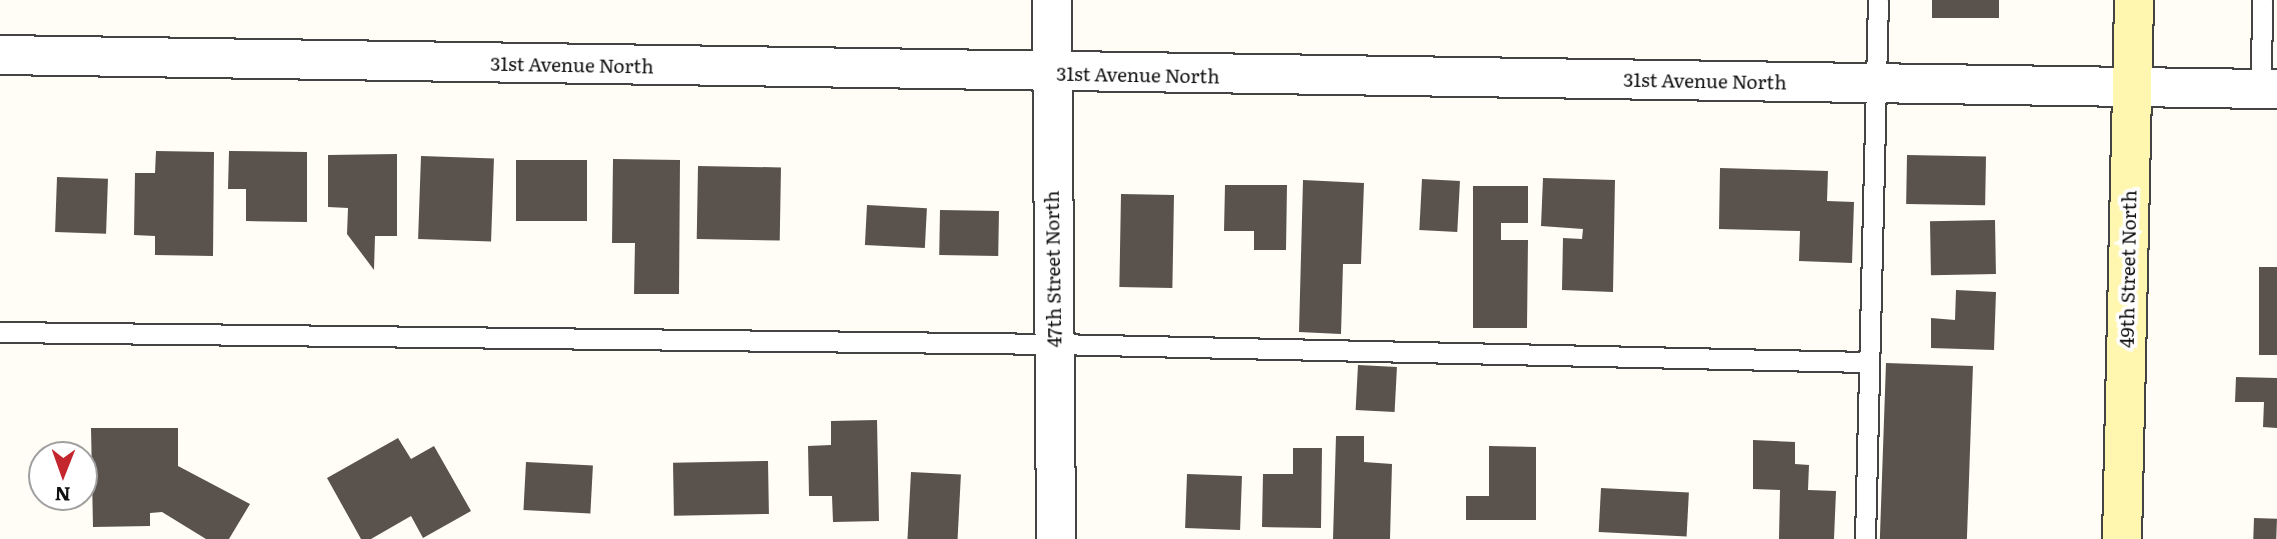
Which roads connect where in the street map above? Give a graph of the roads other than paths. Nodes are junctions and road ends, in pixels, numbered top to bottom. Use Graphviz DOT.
graph roads {
  1 [pos="1052,0"];
  2 [pos="1878,0"];
  3 [pos="2134,0"];
  4 [pos="2262,0"];
  5 [pos="0,55"];
  6 [pos="1051,74"];
  7 [pos="1876,83"];
  8 [pos="2132,86"];
  9 [pos="2269,89"];
  10 [pos="0,332"];
  11 [pos="1054,344"];
  12 [pos="1867,362"];
  13 [pos="1056,539"];
  14 [pos="1865,539"];
  15 [pos="2122,539"];
  1 -- 6 [label="street, 47th Street North"];
  2 -- 7 [label="lane"];
  3 -- 8 [label="main road, 49th Street North"];
  4 -- 9 [label="lane"];
  5 -- 6 [label="street, 31st Avenue North"];
  6 -- 7 [label="street, 31st Avenue North"];
  6 -- 11 [label="street, 47th Street North"];
  7 -- 8 [label="street, 31st Avenue North"];
  7 -- 12 [label="lane"];
  8 -- 9 [label="street, 31st Avenue North"];
  8 -- 15 [label="main road, 49th Street North"];
  10 -- 11 [label="lane"];
  11 -- 12 [label="lane"];
  11 -- 13 [label="street, 47th Street North"];
  12 -- 14 [label="lane"];
}
